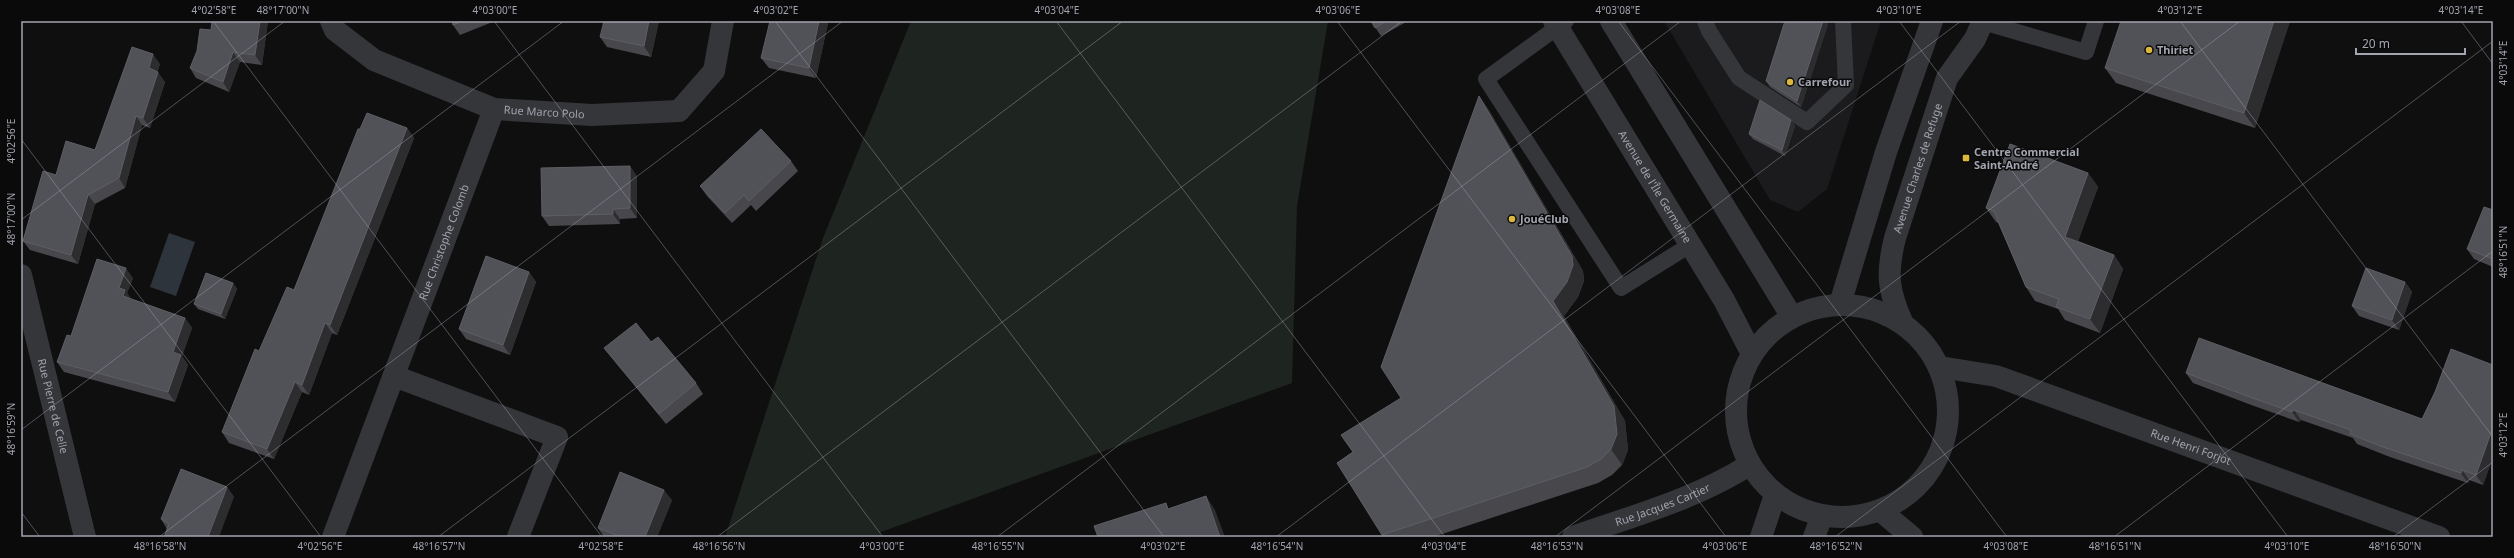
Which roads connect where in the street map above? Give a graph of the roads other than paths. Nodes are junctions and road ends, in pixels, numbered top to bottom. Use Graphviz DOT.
graph roads {
  1 [pos="331,21"];
  2 [pos="723,21"];
  3 [pos="1611,21"];
  4 [pos="1705,21"];
  5 [pos="1843,21"];
  6 [pos="1932,21"];
  7 [pos="2096,21"];
  8 [pos="1983,22"];
  9 [pos="1559,23"];
  10 [pos="494,109"];
  11 [pos="1690,244"];
  12 [pos="21,275"];
  13 [pos="1840,304"];
  14 [pos="1792,317"];
  15 [pos="27,320"];
  16 [pos="1904,324"];
  17 [pos="1752,354"];
  18 [pos="1940,367"];
  19 [pos="394,376"];
  20 [pos="1749,465"];
  21 [pos="1775,495"];
  22 [pos="1880,511"];
  23 [pos="1822,516"];
  24 [pos="85,537"];
  25 [pos="333,537"];
  26 [pos="518,537"];
  27 [pos="1573,537"];
  28 [pos="1761,537"];
  29 [pos="1814,537"];
  30 [pos="1912,537"];
  31 [pos="2439,537"];
  1 -- 10 [label="street, Rue Marco Polo"];
  2 -- 10 [label="street, Rue Marco Polo"];
  3 -- 14 [label="street"];
  4 -- 5 [label="lane"];
  6 -- 13 [label="street"];
  7 -- 8 [label="lane"];
  8 -- 16 [label="street, Avenue Charles de Refuge"];
  9 -- 11 [label="street, Avenue de l'Île Germaine"];
  9 -- 11 [label="lane"];
  10 -- 19 [label="street, Rue Christophe Colomb"];
  11 -- 17 [label="street, Avenue de l'Île Germaine"];
  12 -- 15 [label="street, Rue Pierre de Celle"];
  13 -- 14 [label="street"];
  13 -- 16 [label="street"];
  14 -- 17 [label="street"];
  15 -- 24 [label="street, Rue Pierre de Celle"];
  16 -- 18 [label="street"];
  17 -- 20 [label="street"];
  18 -- 22 [label="street"];
  18 -- 31 [label="street, Rue Henri Forjot"];
  19 -- 25 [label="street, Rue Christophe Colomb"];
  19 -- 26 [label="street"];
  20 -- 21 [label="street"];
  20 -- 27 [label="street, Rue Jacques Cartier"];
  21 -- 23 [label="street"];
  21 -- 28 [label="street"];
  22 -- 23 [label="street"];
  22 -- 30 [label="street"];
  23 -- 29 [label="street"];
}
